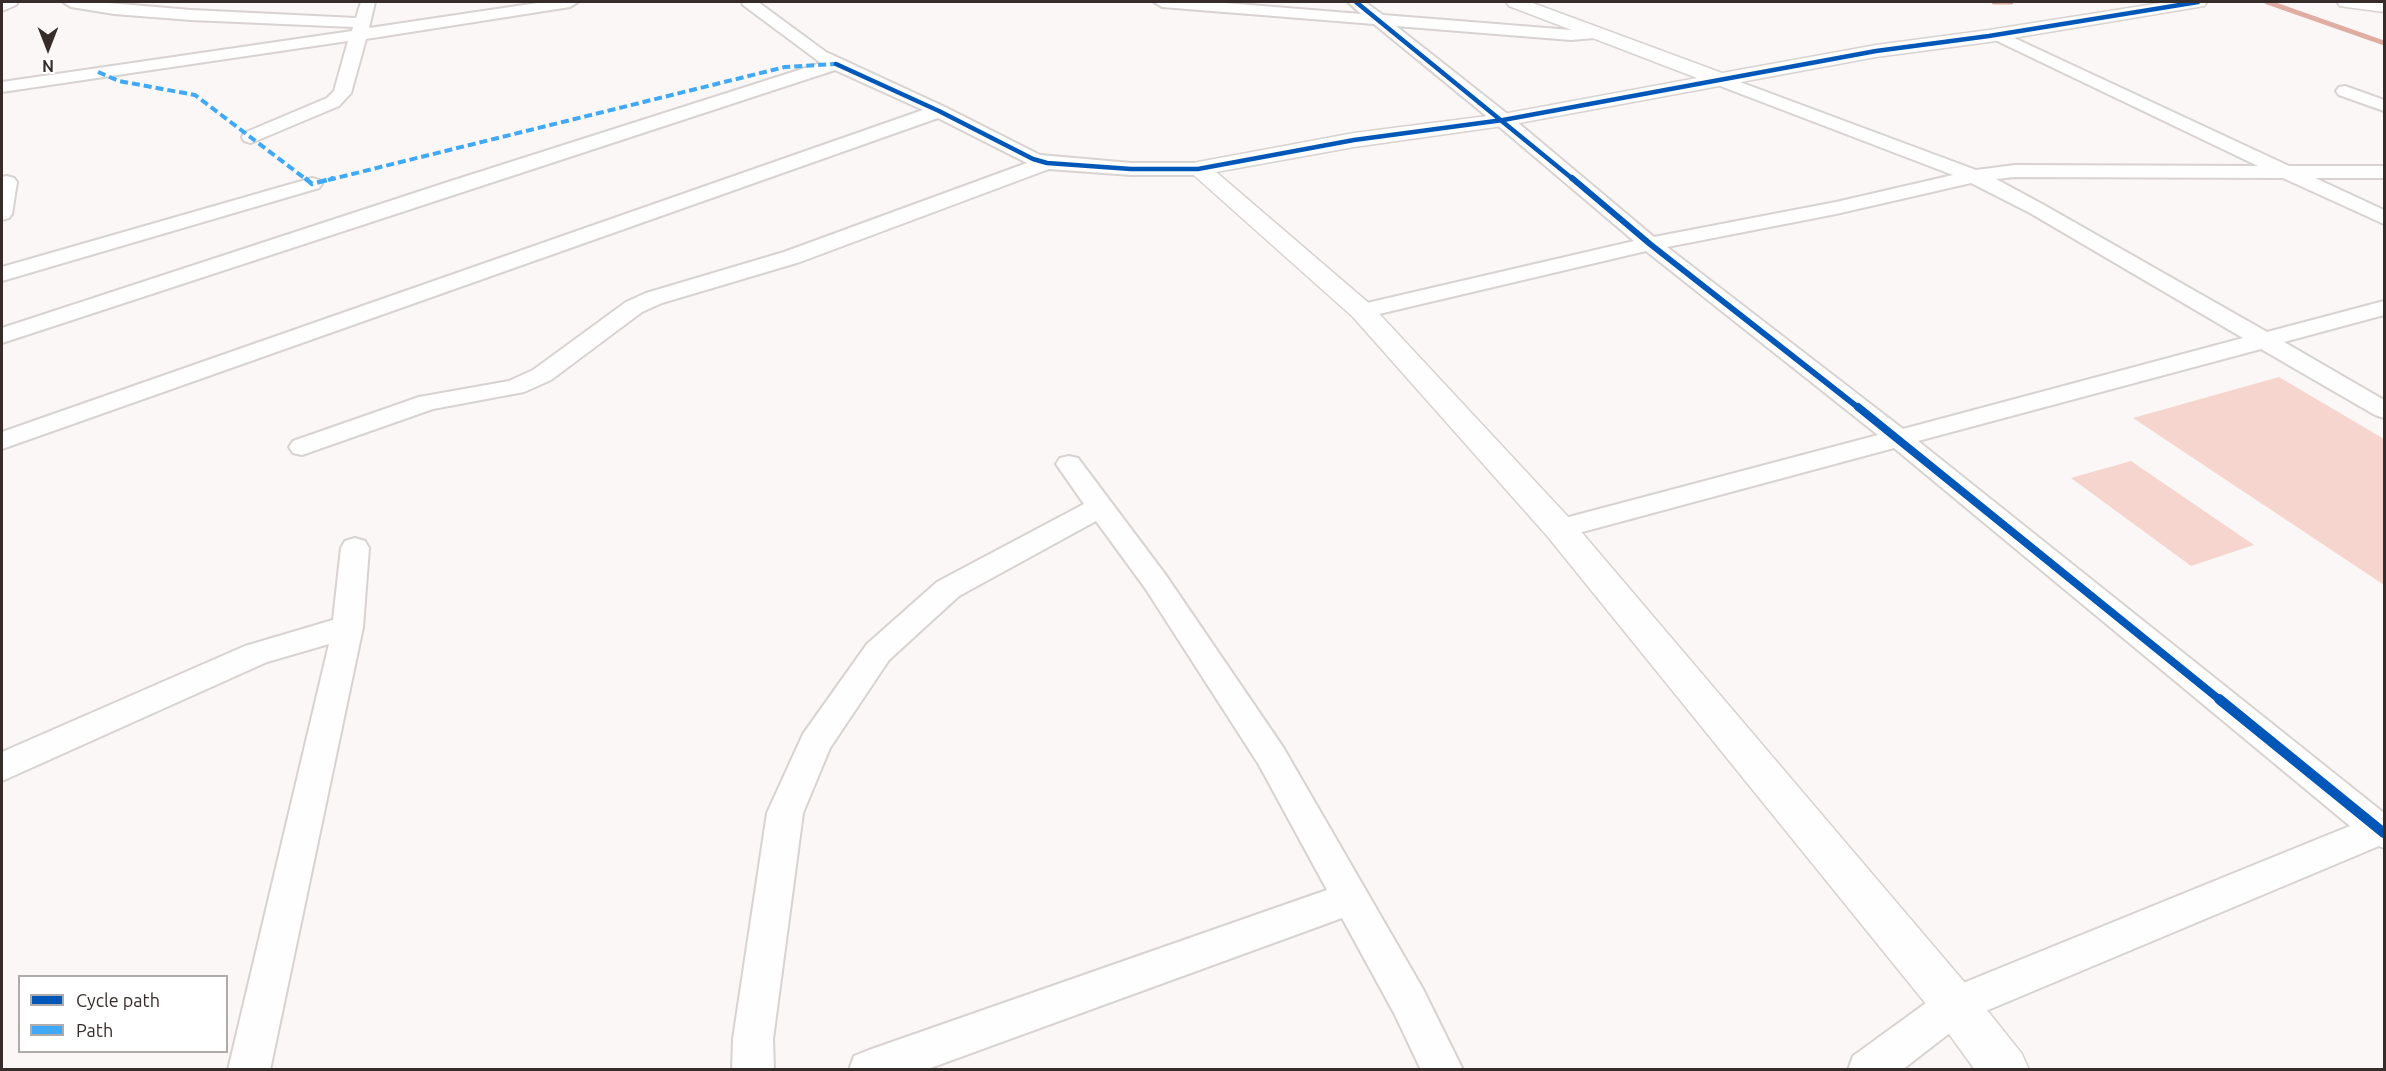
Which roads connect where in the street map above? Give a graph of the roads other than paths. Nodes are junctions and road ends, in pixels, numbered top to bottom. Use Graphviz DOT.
graph roads {
  1 [pos="10,2"];
  2 [pos="71,2"];
  3 [pos="139,2"];
  4 [pos="368,2"];
  5 [pos="570,2"];
  6 [pos="749,2"];
  7 [pos="1162,2"];
  8 [pos="1356,2"];
  9 [pos="1515,2"];
  10 [pos="2198,2"];
  11 [pos="2346,2"];
  12 [pos="2379,2"];
  13 [pos="2385,5"];
  14 [pos="2,6"];
  15 [pos="124,9"];
  16 [pos="1379,20"];
  17 [pos="360,28"];
  18 [pos="1600,34"];
  19 [pos="1997,34"];
  20 [pos="836,64"];
  21 [pos="1721,80"];
  22 [pos="2,87"];
  23 [pos="2346,91"];
  24 [pos="2385,106"];
  25 [pos="939,111"];
  26 [pos="1503,120"];
  27 [pos="251,137"];
  28 [pos="1047,163"];
  29 [pos="1198,169"];
  30 [pos="2287,172"];
  31 [pos="2385,172"];
  32 [pos="1974,176"];
  33 [pos="7,182"];
  34 [pos="312,184"];
  35 [pos="2,214"];
  36 [pos="2385,218"];
  37 [pos="1650,244"];
  38 [pos="2,274"];
  39 [pos="2385,308"];
  40 [pos="1362,310"];
  41 [pos="2,336"];
  42 [pos="2265,341"];
  43 [pos="2385,410"];
  44 [pos="1898,438"];
  45 [pos="2,441"];
  46 [pos="302,447"];
  47 [pos="1069,464"];
  48 [pos="1101,507"];
  49 [pos="1560,529"];
  50 [pos="355,548"];
  51 [pos="348,627"];
  52 [pos="2,767"];
  53 [pos="2383,830"];
  54 [pos="1351,898"];
  55 [pos="1955,1005"];
  56 [pos="249,1070"];
  57 [pos="753,1070"];
  58 [pos="869,1070"];
  59 [pos="1443,1070"];
  60 [pos="1868,1070"];
  61 [pos="2005,1070"];
  1 -- 14 [label="street"];
  2 -- 15 [label="street"];
  3 -- 15 [label="street"];
  4 -- 17 [label="street"];
  5 -- 17 [label="street"];
  6 -- 20 [label="street"];
  7 -- 16 [label="street"];
  8 -- 16 [label="street"];
  9 -- 18 [label="street"];
  10 -- 19 [label="street"];
  11 -- 13 [label="street"];
  12 -- 13 [label="street"];
  15 -- 17 [label="street"];
  16 -- 18 [label="street"];
  16 -- 26 [label="street"];
  17 -- 22 [label="street"];
  17 -- 27 [label="street"];
  18 -- 21 [label="street"];
  19 -- 21 [label="street"];
  19 -- 30 [label="street"];
  20 -- 25 [label="street"];
  20 -- 41 [label="street"];
  21 -- 26 [label="street"];
  21 -- 32 [label="street"];
  23 -- 24 [label="street"];
  25 -- 28 [label="street"];
  25 -- 45 [label="street"];
  26 -- 29 [label="street"];
  26 -- 37 [label="street"];
  28 -- 29 [label="street"];
  28 -- 46 [label="street"];
  29 -- 40 [label="street"];
  30 -- 31 [label="street"];
  30 -- 32 [label="street"];
  30 -- 36 [label="street"];
  32 -- 37 [label="street"];
  32 -- 42 [label="street"];
  33 -- 35 [label="street"];
  34 -- 38 [label="street"];
  37 -- 40 [label="street"];
  37 -- 44 [label="street"];
  39 -- 42 [label="street"];
  40 -- 49 [label="street"];
  42 -- 43 [label="street"];
  42 -- 44 [label="street"];
  44 -- 49 [label="street"];
  44 -- 53 [label="street"];
  47 -- 48 [label="street"];
  48 -- 54 [label="street"];
  48 -- 57 [label="street"];
  49 -- 55 [label="street"];
  50 -- 51 [label="street"];
  51 -- 52 [label="street"];
  51 -- 56 [label="street"];
  53 -- 55 [label="street"];
  54 -- 58 [label="street"];
  54 -- 59 [label="street"];
  55 -- 60 [label="street"];
  55 -- 61 [label="street"];
}
